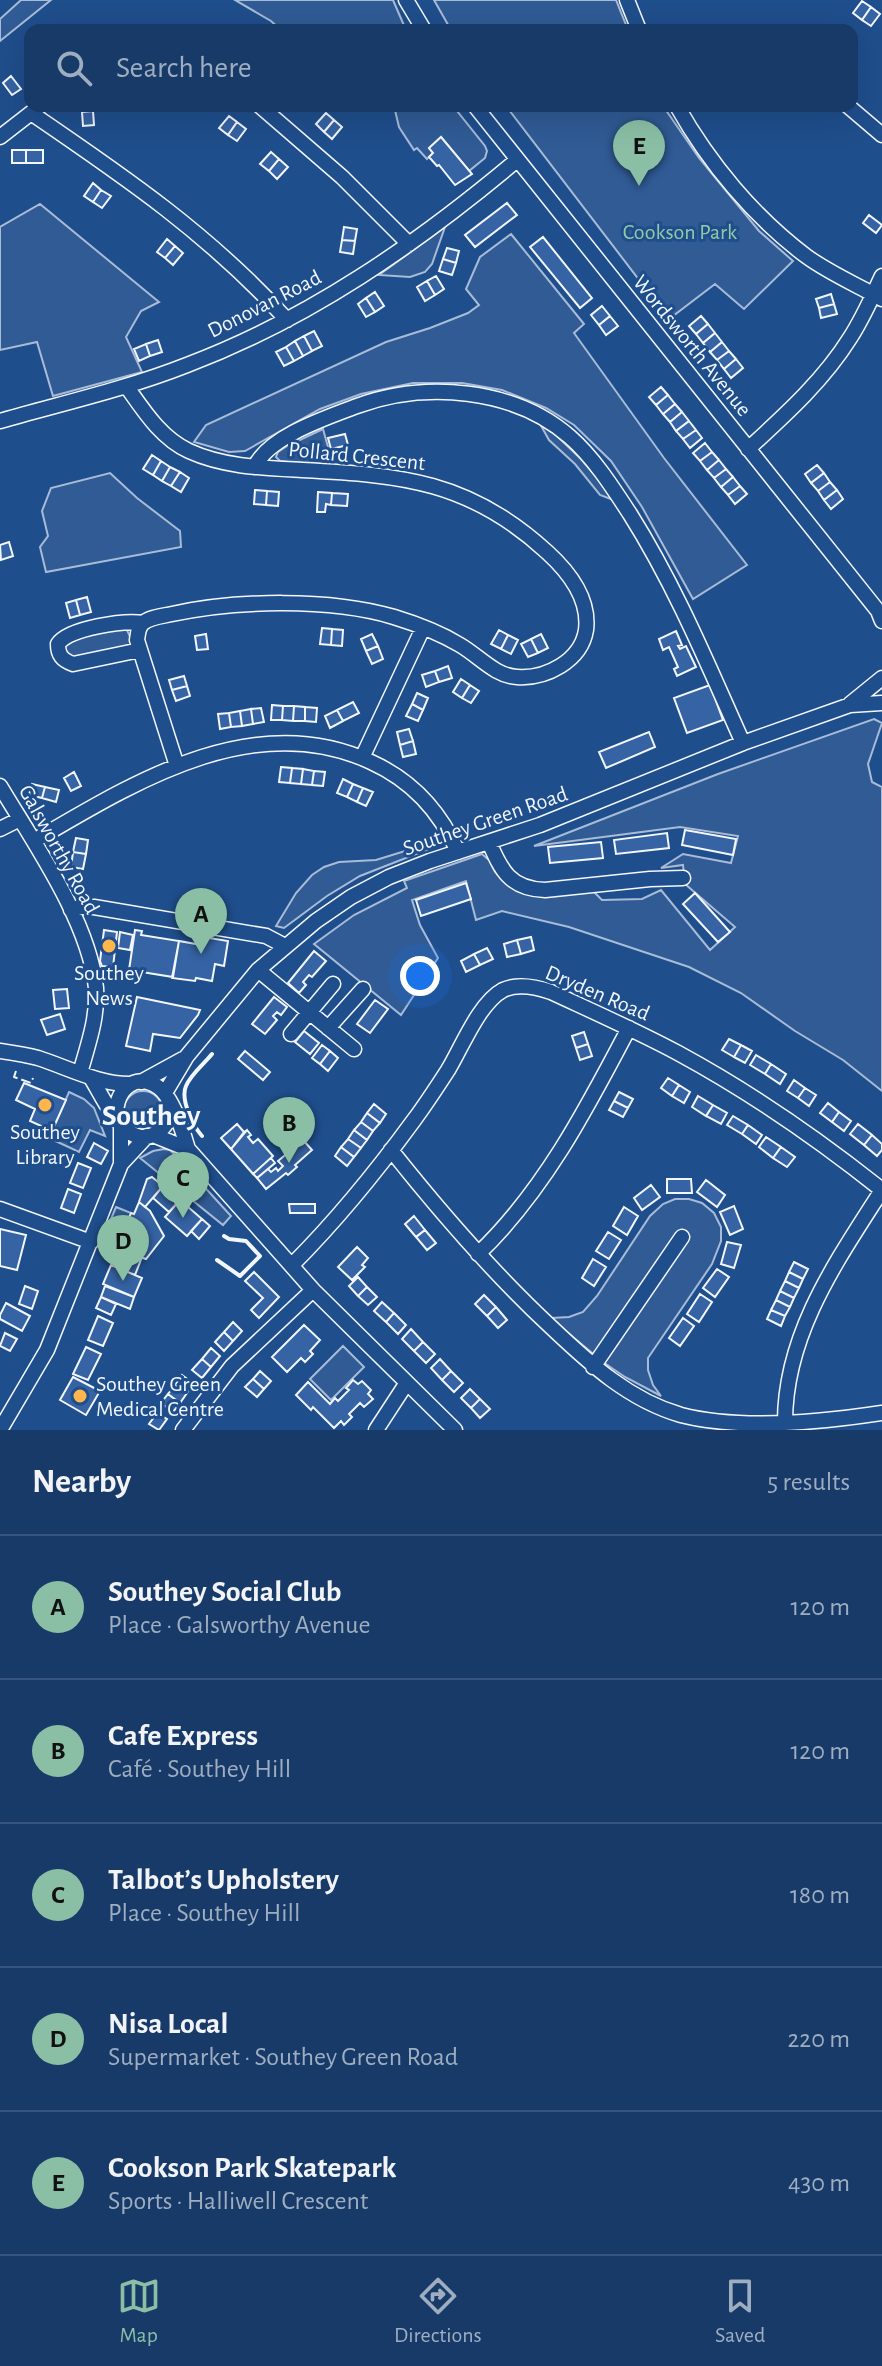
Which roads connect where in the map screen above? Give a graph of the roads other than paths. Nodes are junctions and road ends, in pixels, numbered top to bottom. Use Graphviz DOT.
graph roads {
  1 [pos="406,0"];
  2 [pos="627,0"];
  3 [pos="420,24"];
  4 [pos="637,24"];
  5 [pos="33,112"];
  6 [pos="39,112"];
  7 [pos="267,112"];
  8 [pos="480,112"];
  9 [pos="681,112"];
  10 [pos="855,112"];
  11 [pos="882,135"];
  12 [pos="0,137"];
  13 [pos="517,160"];
  14 [pos="409,244"];
  15 [pos="882,276"];
  16 [pos="878,296"];
  17 [pos="287,320"];
  18 [pos="127,387"];
  19 [pos="0,421"];
  20 [pos="748,449"];
  21 [pos="255,467"];
  22 [pos="881,615"];
  23 [pos="143,623"];
  24 [pos="423,628"];
  25 [pos="140,650"];
  26 [pos="882,678"];
  27 [pos="882,703"];
  28 [pos="850,705"];
  29 [pos="743,743"];
  30 [pos="362,758"];
  31 [pos="177,766"];
  32 [pos="0,786"];
  33 [pos="20,819"];
  34 [pos="0,829"];
  35 [pos="34,841"];
  36 [pos="489,842"];
  37 [pos="458,852"];
  38 [pos="683,878"];
  39 [pos="71,910"];
  40 [pos="285,946"];
  41 [pos="258,970"];
  42 [pos="333,984"];
  43 [pos="363,989"];
  44 [pos="309,1012"];
  45 [pos="328,1028"];
  46 [pos="629,1028"];
  47 [pos="291,1034"];
  48 [pos="354,1049"];
  49 [pos="0,1051"];
  50 [pos="187,1056"];
  51 [pos="85,1075"];
  52 [pos="137,1083"];
  53 [pos="167,1098"];
  54 [pos="119,1123"];
  55 [pos="150,1135"];
  56 [pos="188,1149"];
  57 [pos="391,1150"];
  58 [pos="121,1164"];
  59 [pos="882,1190"];
  60 [pos="0,1209"];
  61 [pos="682,1237"];
  62 [pos="91,1242"];
  63 [pos="478,1254"];
  64 [pos="292,1265"];
  65 [pos="313,1290"];
  66 [pos="593,1367"];
  67 [pos="406,1384"];
  68 [pos="882,1413"];
  69 [pos="785,1422"];
  70 [pos="0,1430"];
  71 [pos="183,1430"];
  72 [pos="376,1430"];
  73 [pos="455,1430"];
  1 -- 3 [label="street"];
  2 -- 4 [label="street"];
  5 -- 12 [label="street"];
  6 -- 17 [label="street"];
  7 -- 14 [label="street"];
  8 -- 13 [label="street, Wordsworth Avenue"];
  9 -- 16 [label="street"];
  10 -- 11 [label="street"];
  13 -- 14 [label="street, Donovan Road"];
  13 -- 20 [label="street, Wordsworth Avenue"];
  14 -- 17 [label="street, Donovan Road"];
  15 -- 16 [label="street"];
  16 -- 20 [label="street"];
  17 -- 18 [label="street, Donovan Road"];
  18 -- 19 [label="street, Donovan Road"];
  18 -- 21 [label="street, Pollard Crescent"];
  20 -- 22 [label="street, Wordsworth Avenue"];
  21 -- 24 [label="street, Pollard Crescent"];
  21 -- 29 [label="street"];
  23 -- 24 [label="street, Pollard Crescent"];
  23 -- 25 [label="street"];
  23 -- 25 [label="street, Pollard Crescent"];
  24 -- 30 [label="street"];
  25 -- 31 [label="street"];
  26 -- 28 [label="street, Southey Green Road"];
  27 -- 28 [label="street, Southey Green Road"];
  28 -- 29 [label="street, Southey Green Road"];
  29 -- 36 [label="street, Southey Green Road"];
  30 -- 31 [label="street"];
  30 -- 37 [label="street"];
  31 -- 35 [label="street"];
  32 -- 33 [label="street, Galsworthy Road"];
  33 -- 34 [label="street"];
  33 -- 35 [label="street, Galsworthy Road"];
  35 -- 39 [label="street, Galsworthy Road"];
  36 -- 37 [label="street, Southey Green Road"];
  36 -- 38 [label="street"];
  37 -- 40 [label="street, Southey Green Road"];
  39 -- 40 [label="street"];
  39 -- 51 [label="street, Galsworthy Road"];
  40 -- 41 [label="street, Southey Green Road"];
  41 -- 44 [label="street"];
  41 -- 50 [label="street, Southey Green Road"];
  42 -- 44 [label="street"];
  43 -- 45 [label="street"];
  44 -- 45 [label="street"];
  44 -- 47 [label="street"];
  45 -- 48 [label="street"];
  46 -- 57 [label="street, Dryden Road"];
  46 -- 59 [label="street, Dryden Road"];
  46 -- 63 [label="street"];
  49 -- 51 [label="street"];
  50 -- 52 [label="street, Southey Green Road"];
  50 -- 53 [label="street, Southey Green Road"];
  51 -- 52 [label="street"];
  51 -- 54 [label="street"];
  52 -- 53 [label="street"];
  52 -- 54 [label="street"];
  53 -- 55 [label="street"];
  53 -- 56 [label="street"];
  54 -- 55 [label="street"];
  54 -- 58 [label="street"];
  55 -- 56 [label="street"];
  55 -- 58 [label="street"];
  56 -- 64 [label="street"];
  57 -- 63 [label="street"];
  57 -- 64 [label="street, Dryden Road"];
  58 -- 62 [label="street"];
  59 -- 69 [label="street"];
  60 -- 62 [label="street"];
  61 -- 66 [label="street"];
  62 -- 70 [label="street"];
  63 -- 66 [label="street"];
  64 -- 65 [label="street"];
  65 -- 67 [label="street"];
  65 -- 71 [label="street"];
  66 -- 69 [label="street"];
  67 -- 72 [label="street"];
  67 -- 73 [label="street"];
  68 -- 69 [label="street"];
}
